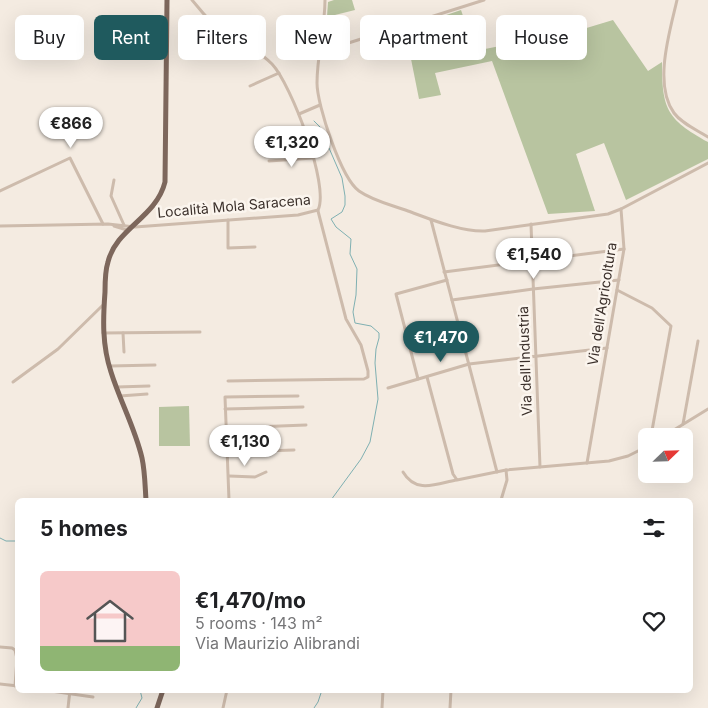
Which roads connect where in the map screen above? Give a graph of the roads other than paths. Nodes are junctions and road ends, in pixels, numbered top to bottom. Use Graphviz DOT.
graph roads {
  1 [pos="167,0"];
  2 [pos="192,0"];
  3 [pos="325,0"];
  4 [pos="484,0"];
  5 [pos="677,0"];
  6 [pos="324,15"];
  7 [pos="350,42"];
  8 [pos="319,60"];
  9 [pos="279,73"];
  10 [pos="250,86"];
  11 [pos="320,105"];
  12 [pos="299,114"];
  13 [pos="303,127"];
  14 [pos="708,137"];
  15 [pos="256,146"];
  16 [pos="313,158"];
  17 [pos="269,161"];
  18 [pos="708,164"];
  19 [pos="114,180"];
  20 [pos="0,190"];
  21 [pos="620,209"];
  22 [pos="318,211"];
  23 [pos="228,220"];
  24 [pos="431,220"];
  25 [pos="103,224"];
  26 [pos="112,224"];
  27 [pos="531,224"];
  28 [pos="0,226"];
  29 [pos="129,227"];
  30 [pos="255,247"];
  31 [pos="624,249"];
  32 [pos="532,260"];
  33 [pos="444,272"];
  34 [pos="447,280"];
  35 [pos="619,280"];
  36 [pos="534,289"];
  37 [pos="617,290"];
  38 [pos="452,300"];
  39 [pos="104,305"];
  40 [pos="200,332"];
  41 [pos="124,333"];
  42 [pos="103,334"];
  43 [pos="698,341"];
  44 [pos="607,348"];
  45 [pos="124,352"];
  46 [pos="536,356"];
  47 [pos="469,364"];
  48 [pos="155,365"];
  49 [pos="109,366"];
  50 [pos="428,377"];
  51 [pos="418,379"];
  52 [pos="228,381"];
  53 [pos="14,382"];
  54 [pos="149,386"];
  55 [pos="116,388"];
  56 [pos="388,388"];
  57 [pos="147,394"];
  58 [pos="120,396"];
  59 [pos="298,396"];
  60 [pos="303,407"];
  61 [pos="225,409"];
  62 [pos="708,409"];
  63 [pos="683,424"];
  64 [pos="306,425"];
  65 [pos="225,428"];
  66 [pos="652,428"];
  67 [pos="677,428"];
  68 [pos="294,450"];
  69 [pos="638,451"];
  70 [pos="228,452"];
  71 [pos="587,463"];
  72 [pos="540,467"];
  73 [pos="506,470"];
  74 [pos="266,472"];
  75 [pos="403,472"];
  76 [pos="497,472"];
  77 [pos="229,476"];
  78 [pos="457,480"];
  79 [pos="146,498"];
  80 [pos="229,498"];
  81 [pos="502,498"];
  82 [pos="0,647"];
  83 [pos="15,650"];
  84 [pos="0,684"];
  85 [pos="15,686"];
  86 [pos="70,693"];
  87 [pos="75,693"];
  88 [pos="162,693"];
  89 [pos="226,693"];
  90 [pos="383,693"];
  91 [pos="451,693"];
  92 [pos="93,697"];
  93 [pos="68,708"];
  94 [pos="157,708"];
  95 [pos="223,708"];
  96 [pos="382,708"];
  97 [pos="450,708"];
  1 -- 29 [label="main road"];
  2 -- 9 [label="street, Località Mola Saracena"];
  3 -- 6 [label="street"];
  4 -- 7 [label="street"];
  5 -- 14 [label="street"];
  8 -- 11 [label="street"];
  9 -- 10 [label="street"];
  9 -- 12 [label="street, Località Mola Saracena"];
  11 -- 12 [label="street"];
  11 -- 24 [label="street"];
  12 -- 13 [label="street, Località Mola Saracena"];
  13 -- 15 [label="street"];
  13 -- 16 [label="street, Località Mola Saracena"];
  16 -- 17 [label="street"];
  16 -- 22 [label="street, Località Mola Saracena"];
  18 -- 21 [label="street"];
  19 -- 29 [label="street"];
  20 -- 25 [label="street"];
  21 -- 27 [label="street"];
  21 -- 31 [label="street, Via dell'Agricoltura"];
  22 -- 23 [label="street, Località Mola Saracena"];
  22 -- 52 [label="street"];
  23 -- 29 [label="street, Località Mola Saracena"];
  23 -- 30 [label="street"];
  24 -- 27 [label="street"];
  24 -- 33 [label="street"];
  25 -- 26 [label="street"];
  25 -- 28 [label="street"];
  26 -- 29 [label="street"];
  26 -- 29 [label="street"];
  27 -- 32 [label="street, Via dell'Industria"];
  29 -- 39 [label="main road"];
  31 -- 32 [label="street"];
  31 -- 35 [label="street, Via dell'Agricoltura"];
  32 -- 33 [label="street"];
  32 -- 36 [label="street, Via dell'Industria"];
  33 -- 34 [label="street"];
  34 -- 38 [label="street"];
  34 -- 51 [label="street"];
  35 -- 36 [label="street"];
  35 -- 37 [label="street, Via dell'Agricoltura"];
  36 -- 38 [label="street"];
  36 -- 46 [label="street, Via dell'Industria"];
  37 -- 44 [label="street, Via dell'Agricoltura"];
  37 -- 66 [label="street"];
  38 -- 47 [label="street"];
  39 -- 42 [label="main road"];
  39 -- 53 [label="street"];
  40 -- 41 [label="street"];
  41 -- 42 [label="street"];
  41 -- 45 [label="street"];
  42 -- 49 [label="main road"];
  43 -- 63 [label="street"];
  44 -- 46 [label="street"];
  44 -- 71 [label="street, Via dell'Agricoltura"];
  46 -- 47 [label="street"];
  46 -- 72 [label="street, Via dell'Industria"];
  47 -- 50 [label="street"];
  47 -- 76 [label="street"];
  48 -- 49 [label="street"];
  49 -- 55 [label="main road"];
  50 -- 51 [label="street"];
  50 -- 78 [label="street"];
  51 -- 56 [label="street"];
  54 -- 55 [label="street"];
  55 -- 58 [label="main road"];
  57 -- 58 [label="street"];
  58 -- 79 [label="main road"];
  59 -- 61 [label="street"];
  60 -- 61 [label="street"];
  61 -- 65 [label="street"];
  62 -- 63 [label="street"];
  63 -- 67 [label="street"];
  64 -- 65 [label="street"];
  65 -- 70 [label="street"];
  68 -- 70 [label="street"];
  69 -- 71 [label="street"];
  70 -- 77 [label="street"];
  71 -- 72 [label="street"];
  72 -- 73 [label="street"];
  73 -- 76 [label="street"];
  73 -- 81 [label="street"];
  74 -- 77 [label="street"];
  75 -- 78 [label="street"];
  76 -- 78 [label="street"];
  77 -- 80 [label="street"];
  82 -- 83 [label="street"];
  84 -- 85 [label="street"];
  86 -- 93 [label="street"];
  87 -- 92 [label="street"];
  88 -- 94 [label="main road"];
  89 -- 95 [label="street"];
  90 -- 96 [label="street"];
  91 -- 97 [label="street"];
}
